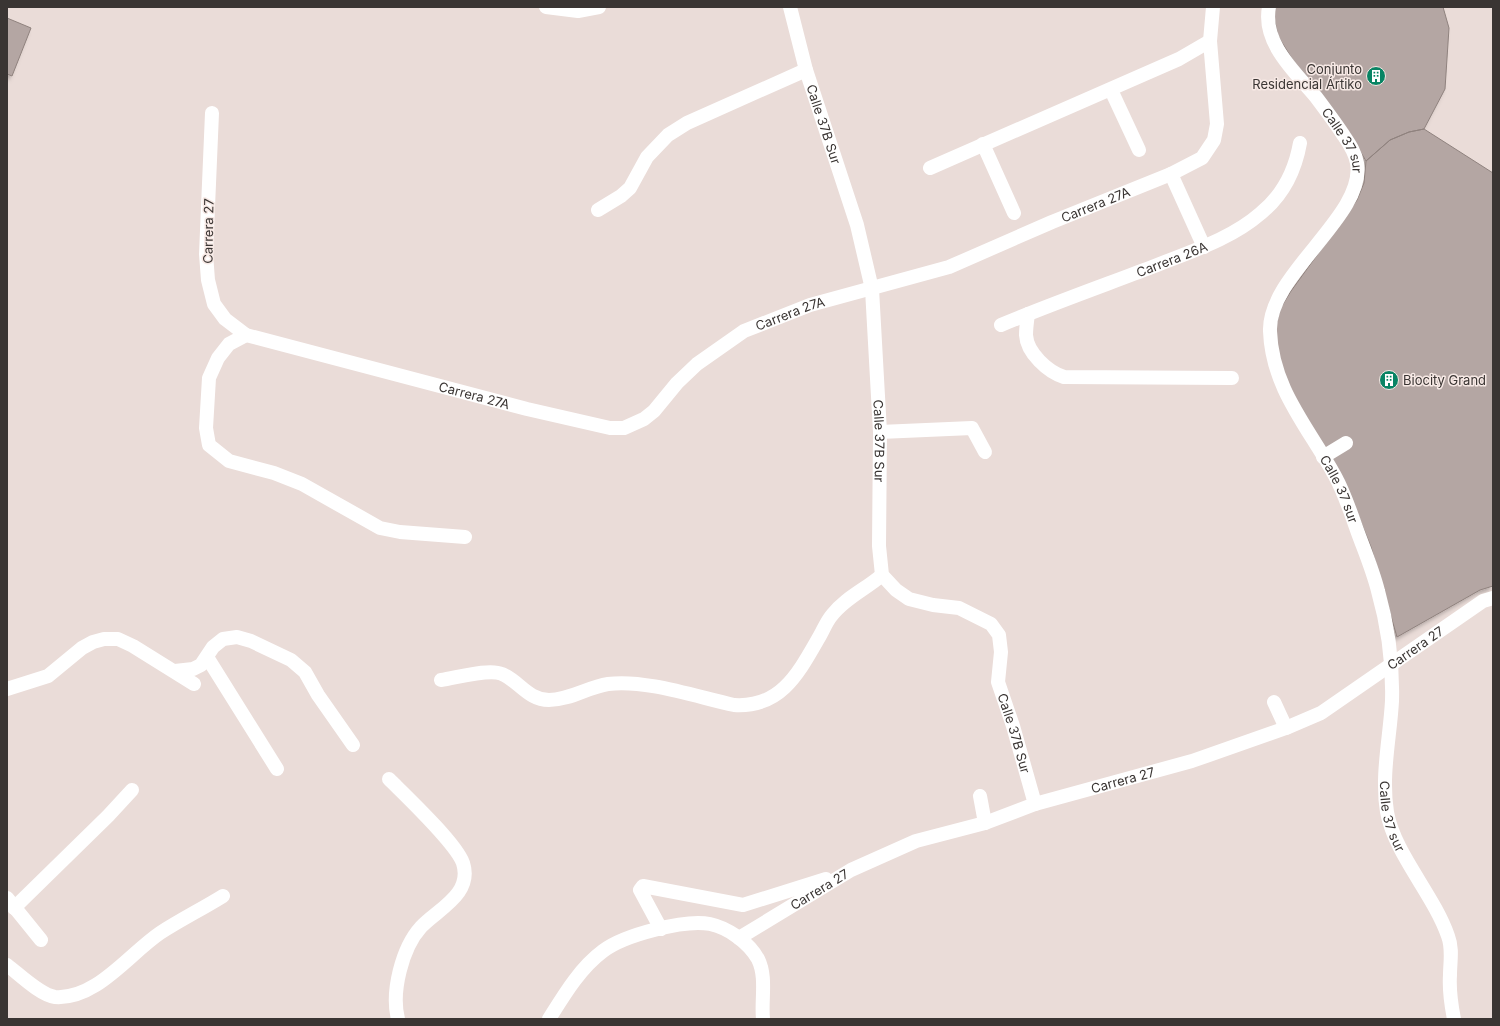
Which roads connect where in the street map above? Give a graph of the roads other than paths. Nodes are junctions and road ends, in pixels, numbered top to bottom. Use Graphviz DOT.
graph roads {
  1 [pos="546,7"];
  2 [pos="598,7"];
  3 [pos="790,7"];
  4 [pos="1213,7"];
  5 [pos="1269,7"];
  6 [pos="1210,41"];
  7 [pos="806,70"];
  8 [pos="1111,90"];
  9 [pos="212,114"];
  10 [pos="983,144"];
  11 [pos="1300,144"];
  12 [pos="1139,150"];
  13 [pos="930,168"];
  14 [pos="1171,174"];
  15 [pos="598,210"];
  16 [pos="1014,213"];
  17 [pos="1204,247"];
  18 [pos="872,289"];
  19 [pos="1028,314"];
  20 [pos="1001,325"];
  21 [pos="246,335"];
  22 [pos="1232,378"];
  23 [pos="880,432"];
  24 [pos="1346,443"];
  25 [pos="985,452"];
  26 [pos="1323,457"];
  27 [pos="465,536"];
  28 [pos="882,575"];
  29 [pos="1493,598"];
  30 [pos="207,657"];
  31 [pos="1391,663"];
  32 [pos="175,671"];
  33 [pos="441,680"];
  34 [pos="194,684"];
  35 [pos="7,689"];
  36 [pos="1274,702"];
  37 [pos="1286,728"];
  38 [pos="353,745"];
  39 [pos="277,769"];
  40 [pos="389,779"];
  41 [pos="132,790"];
  42 [pos="980,796"];
  43 [pos="1035,804"];
  44 [pos="986,823"];
  45 [pos="851,870"];
  46 [pos="223,896"];
  47 [pos="11,903"];
  48 [pos="661,929"];
  49 [pos="739,938"];
  50 [pos="41,940"];
  51 [pos="7,965"];
  52 [pos="398,1019"];
  53 [pos="549,1019"];
  54 [pos="763,1019"];
  55 [pos="1454,1019"];
  1 -- 2 [label="street"];
  3 -- 7 [label="street, Calle 37B Sur"];
  4 -- 6 [label="street, Carrera 27A"];
  5 -- 26 [label="street, Calle 37 sur"];
  6 -- 8 [label="street"];
  6 -- 14 [label="street, Carrera 27A"];
  7 -- 15 [label="street"];
  7 -- 18 [label="street, Calle 37B Sur"];
  8 -- 10 [label="street"];
  8 -- 12 [label="street"];
  9 -- 21 [label="street, Carrera 27"];
  10 -- 13 [label="street"];
  10 -- 16 [label="street"];
  11 -- 17 [label="street, Carrera 26A"];
  14 -- 17 [label="street"];
  14 -- 18 [label="street, Carrera 27A"];
  17 -- 19 [label="street, Carrera 26A"];
  18 -- 21 [label="street, Carrera 27A"];
  18 -- 23 [label="street, Calle 37B Sur"];
  19 -- 20 [label="street, Carrera 26A"];
  19 -- 22 [label="street"];
  21 -- 27 [label="street"];
  23 -- 25 [label="street"];
  23 -- 28 [label="street, Calle 37B Sur"];
  24 -- 26 [label="street"];
  26 -- 31 [label="street, Calle 37 sur"];
  28 -- 33 [label="street"];
  28 -- 43 [label="street, Calle 37B Sur"];
  29 -- 31 [label="street, Carrera 27"];
  30 -- 32 [label="street"];
  30 -- 38 [label="street"];
  30 -- 39 [label="street"];
  31 -- 37 [label="street, Carrera 27"];
  31 -- 55 [label="street, Calle 37 sur"];
  32 -- 34 [label="street"];
  32 -- 35 [label="street"];
  36 -- 37 [label="street"];
  37 -- 43 [label="street, Carrera 27"];
  40 -- 52 [label="street"];
  41 -- 47 [label="street"];
  42 -- 44 [label="street"];
  43 -- 44 [label="street, Carrera 27"];
  44 -- 45 [label="street, Carrera 27"];
  45 -- 48 [label="street"];
  45 -- 49 [label="street, Carrera 27"];
  46 -- 51 [label="street"];
  47 -- 50 [label="street"];
  48 -- 49 [label="street"];
  48 -- 53 [label="street"];
  49 -- 54 [label="street"];
}
